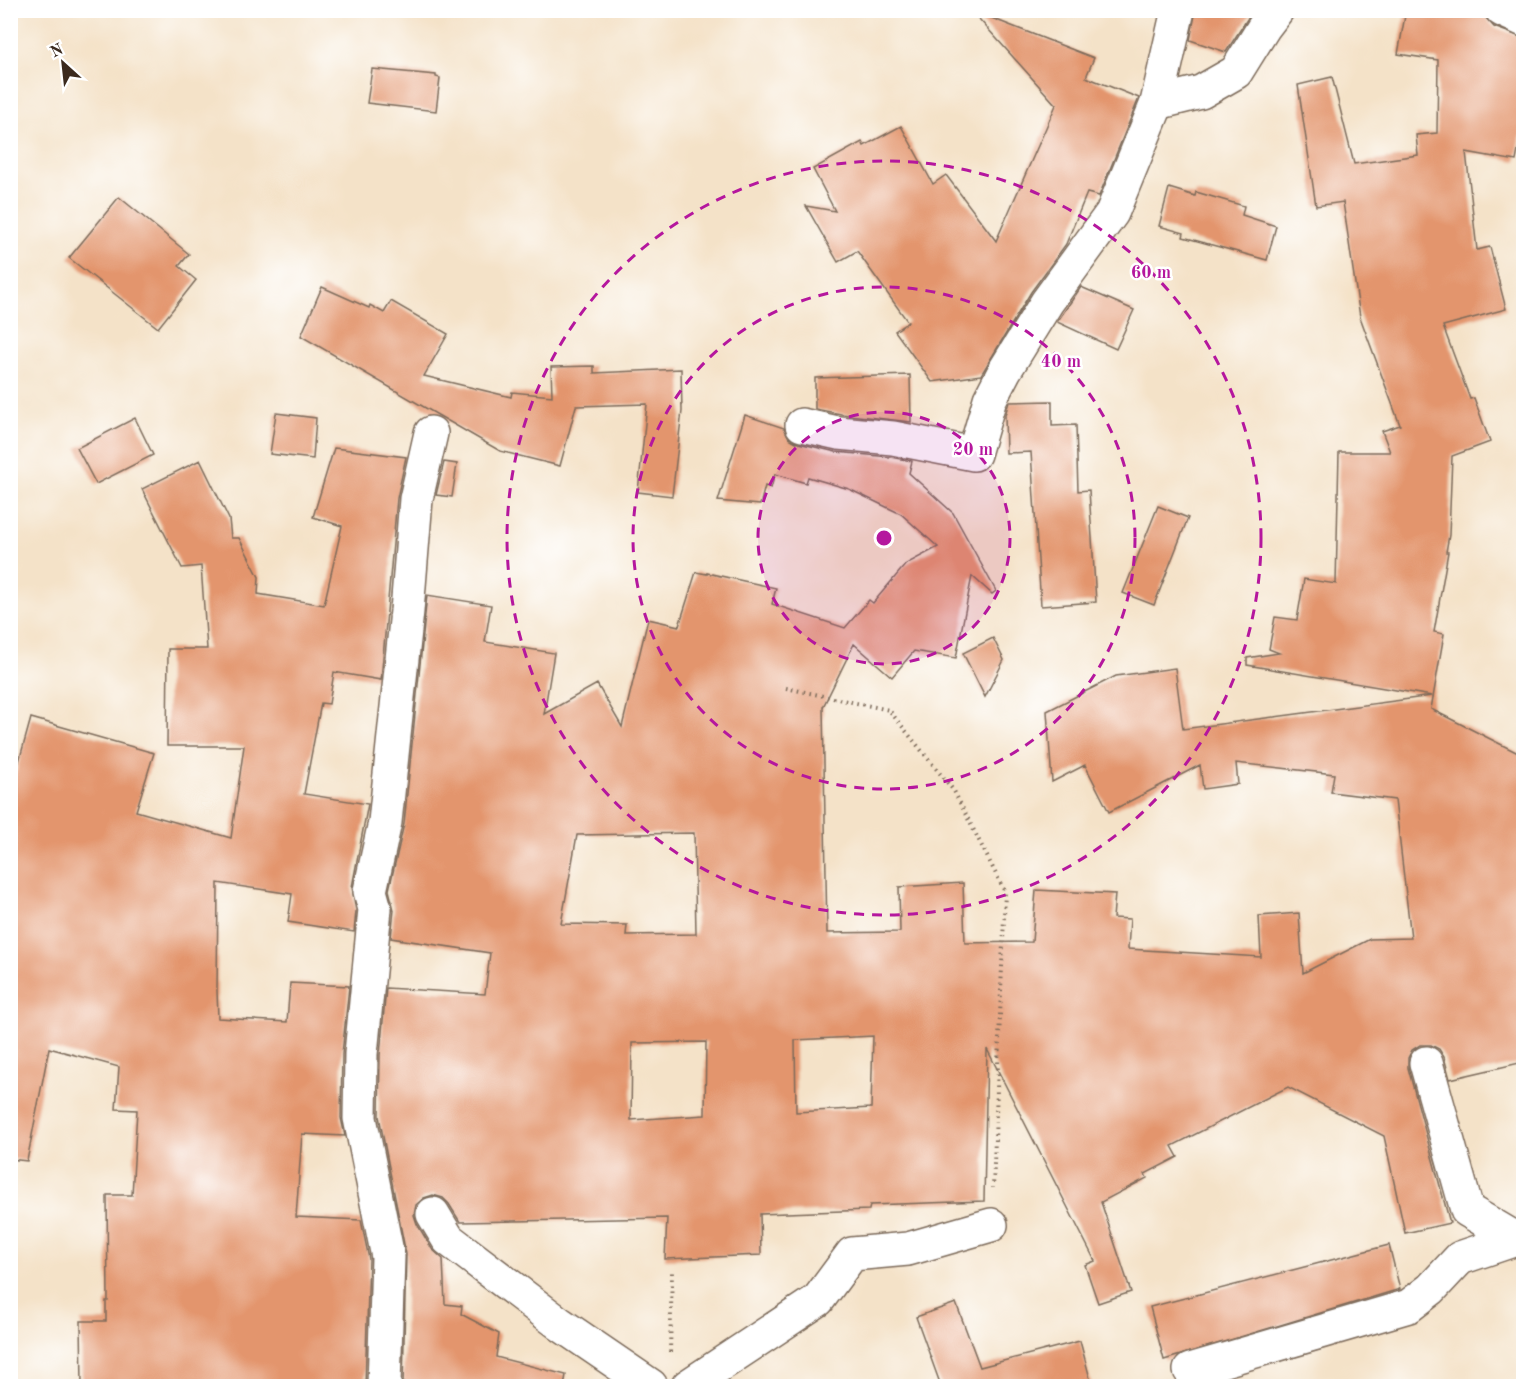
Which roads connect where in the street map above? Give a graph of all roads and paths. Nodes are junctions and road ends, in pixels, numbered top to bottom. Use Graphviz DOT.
graph roads {
  1 [pos="1178,10"];
  2 [pos="1277,10"];
  3 [pos="1502,10"];
  4 [pos="1524,20"];
  5 [pos="1156,103"];
  6 [pos="802,425"];
  7 [pos="431,433"];
  8 [pos="786,688"];
  9 [pos="1426,1063"];
  10 [pos="433,1214"];
  11 [pos="991,1225"];
  12 [pos="1520,1239"];
  13 [pos="672,1269"];
  14 [pos="1190,1370"];
  15 [pos="670,1379"];
  16 [pos="384,1386"];
  1 -- 5 [label="street"];
  2 -- 5 [label="street"];
  3 -- 4 [label="street"];
  5 -- 6 [label="street"];
  7 -- 16 [label="street"];
  8 -- 11 [label="path"];
  9 -- 12 [label="street"];
  10 -- 15 [label="street"];
  11 -- 15 [label="street"];
  12 -- 14 [label="street"];
  13 -- 15 [label="path"];
}
